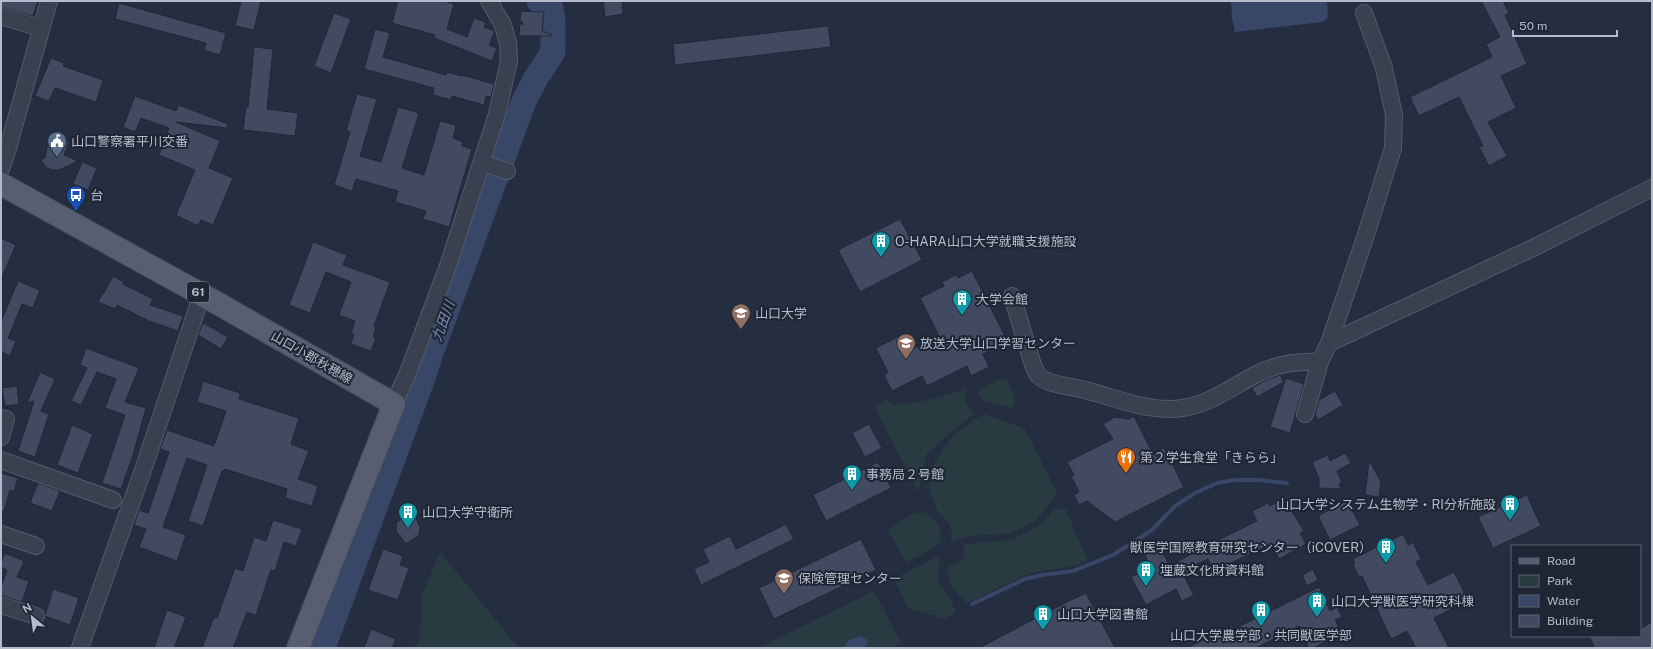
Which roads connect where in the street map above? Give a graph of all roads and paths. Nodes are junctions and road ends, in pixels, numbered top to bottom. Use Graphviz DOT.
graph roads {
  1 [pos="49,1"];
  2 [pos="489,1"];
  3 [pos="1364,13"];
  4 [pos="1,16"];
  5 [pos="40,28"];
  6 [pos="482,163"];
  7 [pos="1,169"];
  8 [pos="507,170"];
  9 [pos="1,184"];
  10 [pos="1652,188"];
  11 [pos="202,294"];
  12 [pos="1012,296"];
  13 [pos="1329,343"];
  14 [pos="1320,362"];
  15 [pos="394,404"];
  16 [pos="1305,414"];
  17 [pos="1,418"];
  18 [pos="1,437"];
  19 [pos="1,460"];
  20 [pos="113,500"];
  21 [pos="1,534"];
  22 [pos="36,546"];
  23 [pos="1,605"];
  24 [pos="36,616"];
  25 [pos="80,648"];
  26 [pos="298,648"];
  1 -- 5 [label="street"];
  2 -- 6 [label="street"];
  3 -- 13 [label="street"];
  4 -- 5 [label="street"];
  5 -- 7 [label="street"];
  6 -- 8 [label="street"];
  6 -- 15 [label="street"];
  9 -- 11 [label="main road, 山口小郡秋穂線 / 61"];
  10 -- 13 [label="street"];
  11 -- 15 [label="main road, 山口小郡秋穂線 / 61"];
  11 -- 25 [label="street"];
  12 -- 14 [label="street"];
  13 -- 14 [label="street"];
  14 -- 16 [label="street"];
  15 -- 26 [label="main road"];
  17 -- 18 [label="street"];
  19 -- 20 [label="street"];
  21 -- 22 [label="street"];
  23 -- 24 [label="street"];
}
